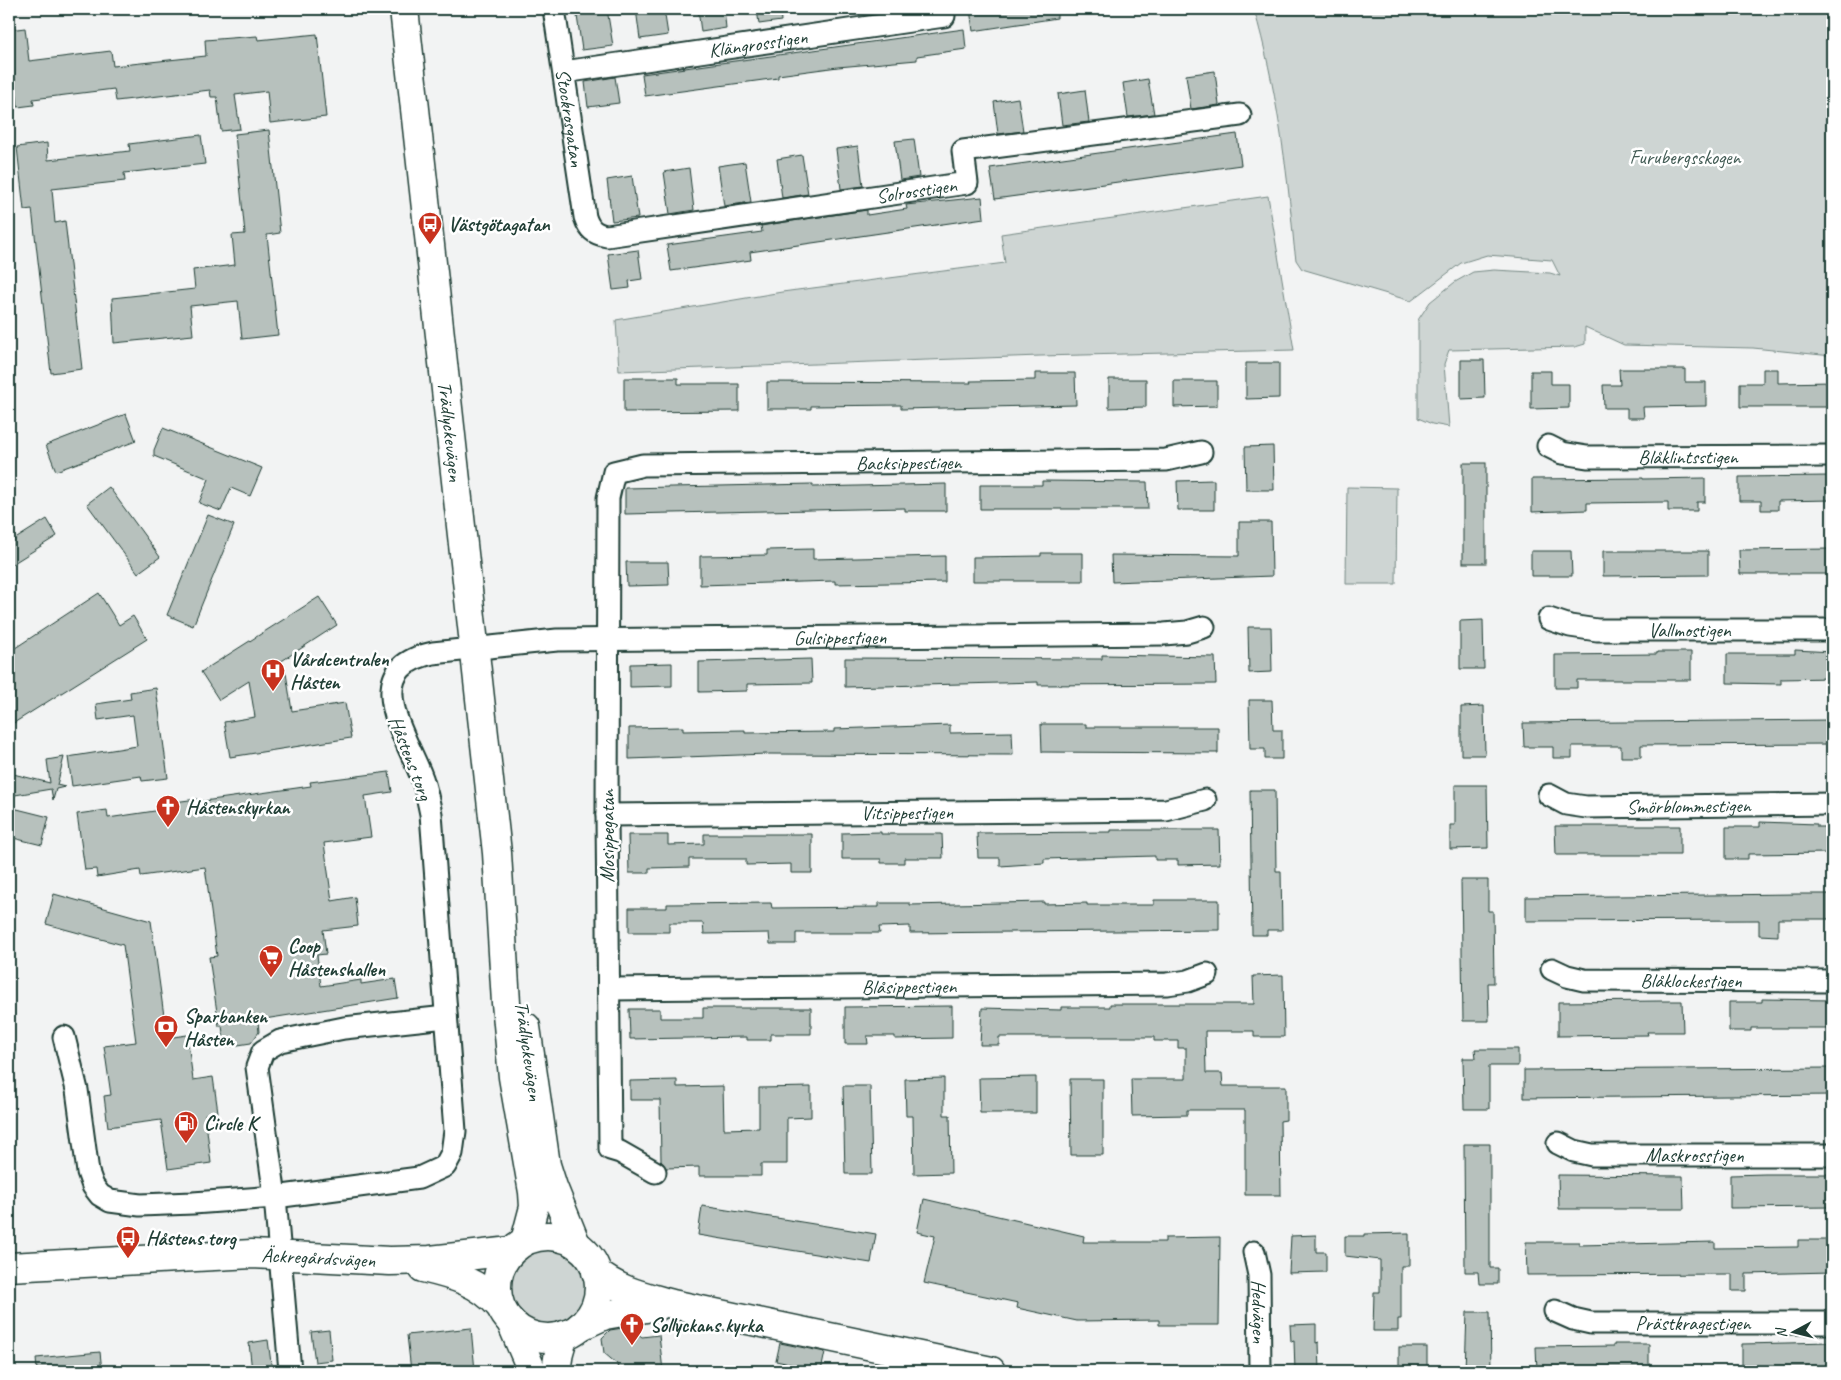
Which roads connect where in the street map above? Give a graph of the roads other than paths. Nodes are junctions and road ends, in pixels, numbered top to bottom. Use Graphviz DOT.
graph roads {
  1 [pos="404,9"];
  2 [pos="554,9"];
  3 [pos="943,9"];
  4 [pos="564,72"];
  5 [pos="1240,115"];
  6 [pos="589,228"];
  7 [pos="1548,446"];
  8 [pos="1201,452"];
  9 [pos="1832,456"];
  10 [pos="614,472"];
  11 [pos="1549,619"];
  12 [pos="1204,627"];
  13 [pos="1832,630"];
  14 [pos="607,641"];
  15 [pos="474,648"];
  16 [pos="1549,795"];
  17 [pos="1206,800"];
  18 [pos="1832,804"];
  19 [pos="607,815"];
  20 [pos="497,854"];
  21 [pos="1552,969"];
  22 [pos="1207,974"];
  23 [pos="1832,981"];
  24 [pos="609,989"];
  25 [pos="446,1017"];
  26 [pos="64,1037"];
  27 [pos="1558,1143"];
  28 [pos="1832,1155"];
  29 [pos="655,1172"];
  30 [pos="275,1197"];
  31 [pos="576,1244"];
  32 [pos="518,1246"];
  33 [pos="1254,1252"];
  34 [pos="280,1254"];
  35 [pos="390,1261"];
  36 [pos="9,1267"];
  37 [pos="596,1272"];
  38 [pos="672,1304"];
  39 [pos="1555,1311"];
  40 [pos="506,1314"];
  41 [pos="1832,1323"];
  42 [pos="572,1330"];
  43 [pos="958,1368"];
  44 [pos="290,1371"];
  45 [pos="532,1371"];
  46 [pos="556,1371"];
  47 [pos="991,1371"];
  48 [pos="1260,1371"];
  1 -- 15 [label="street, Trädlyckevägen"];
  2 -- 4 [label="street, Stockrosgatan"];
  3 -- 4 [label="street, Klängrosstigen"];
  4 -- 6 [label="street, Stockrosgatan"];
  5 -- 6 [label="street, Solrosstigen"];
  7 -- 9 [label="street, Blåklintsstigen"];
  8 -- 10 [label="street, Backsippestigen"];
  10 -- 14 [label="street, Mosippegatan"];
  11 -- 13 [label="street, Vallmostigen"];
  12 -- 14 [label="street, Gulsippestigen"];
  14 -- 15 [label="street, Gulsippestigen"];
  14 -- 19 [label="street, Mosippegatan"];
  15 -- 20 [label="street, Trädlyckevägen"];
  15 -- 25 [label="street, Håstens torg"];
  16 -- 18 [label="street, Smörblommestigen"];
  17 -- 19 [label="street, Vitsippestigen"];
  19 -- 24 [label="street, Mosippegatan"];
  20 -- 31 [label="street, Trädlyckevägen"];
  20 -- 32 [label="street, Trädlyckevägen"];
  21 -- 23 [label="street, Blåklockestigen"];
  22 -- 24 [label="street, Blåsippestigen"];
  24 -- 29 [label="street, Mosippegatan"];
  25 -- 30 [label="street, Håstens torg"];
  25 -- 30 [label="street"];
  26 -- 30 [label="street, Håstens torg"];
  27 -- 28 [label="street, Maskrosstigen"];
  30 -- 34 [label="street"];
  31 -- 32 [label="street"];
  31 -- 37 [label="street"];
  32 -- 35 [label="street, Äckregårdsvägen"];
  32 -- 40 [label="street"];
  33 -- 48 [label="street, Hedvägen"];
  34 -- 35 [label="street, Äckregårdsvägen"];
  34 -- 36 [label="street, Äckregårdsvägen"];
  34 -- 44 [label="street"];
  35 -- 40 [label="street, Äckregårdsvägen"];
  37 -- 38 [label="street"];
  37 -- 42 [label="street"];
  38 -- 42 [label="street"];
  38 -- 43 [label="street"];
  39 -- 41 [label="street, Prästkragestigen"];
  40 -- 42 [label="street"];
  40 -- 45 [label="street"];
  42 -- 46 [label="street"];
  43 -- 47 [label="street"];
}
